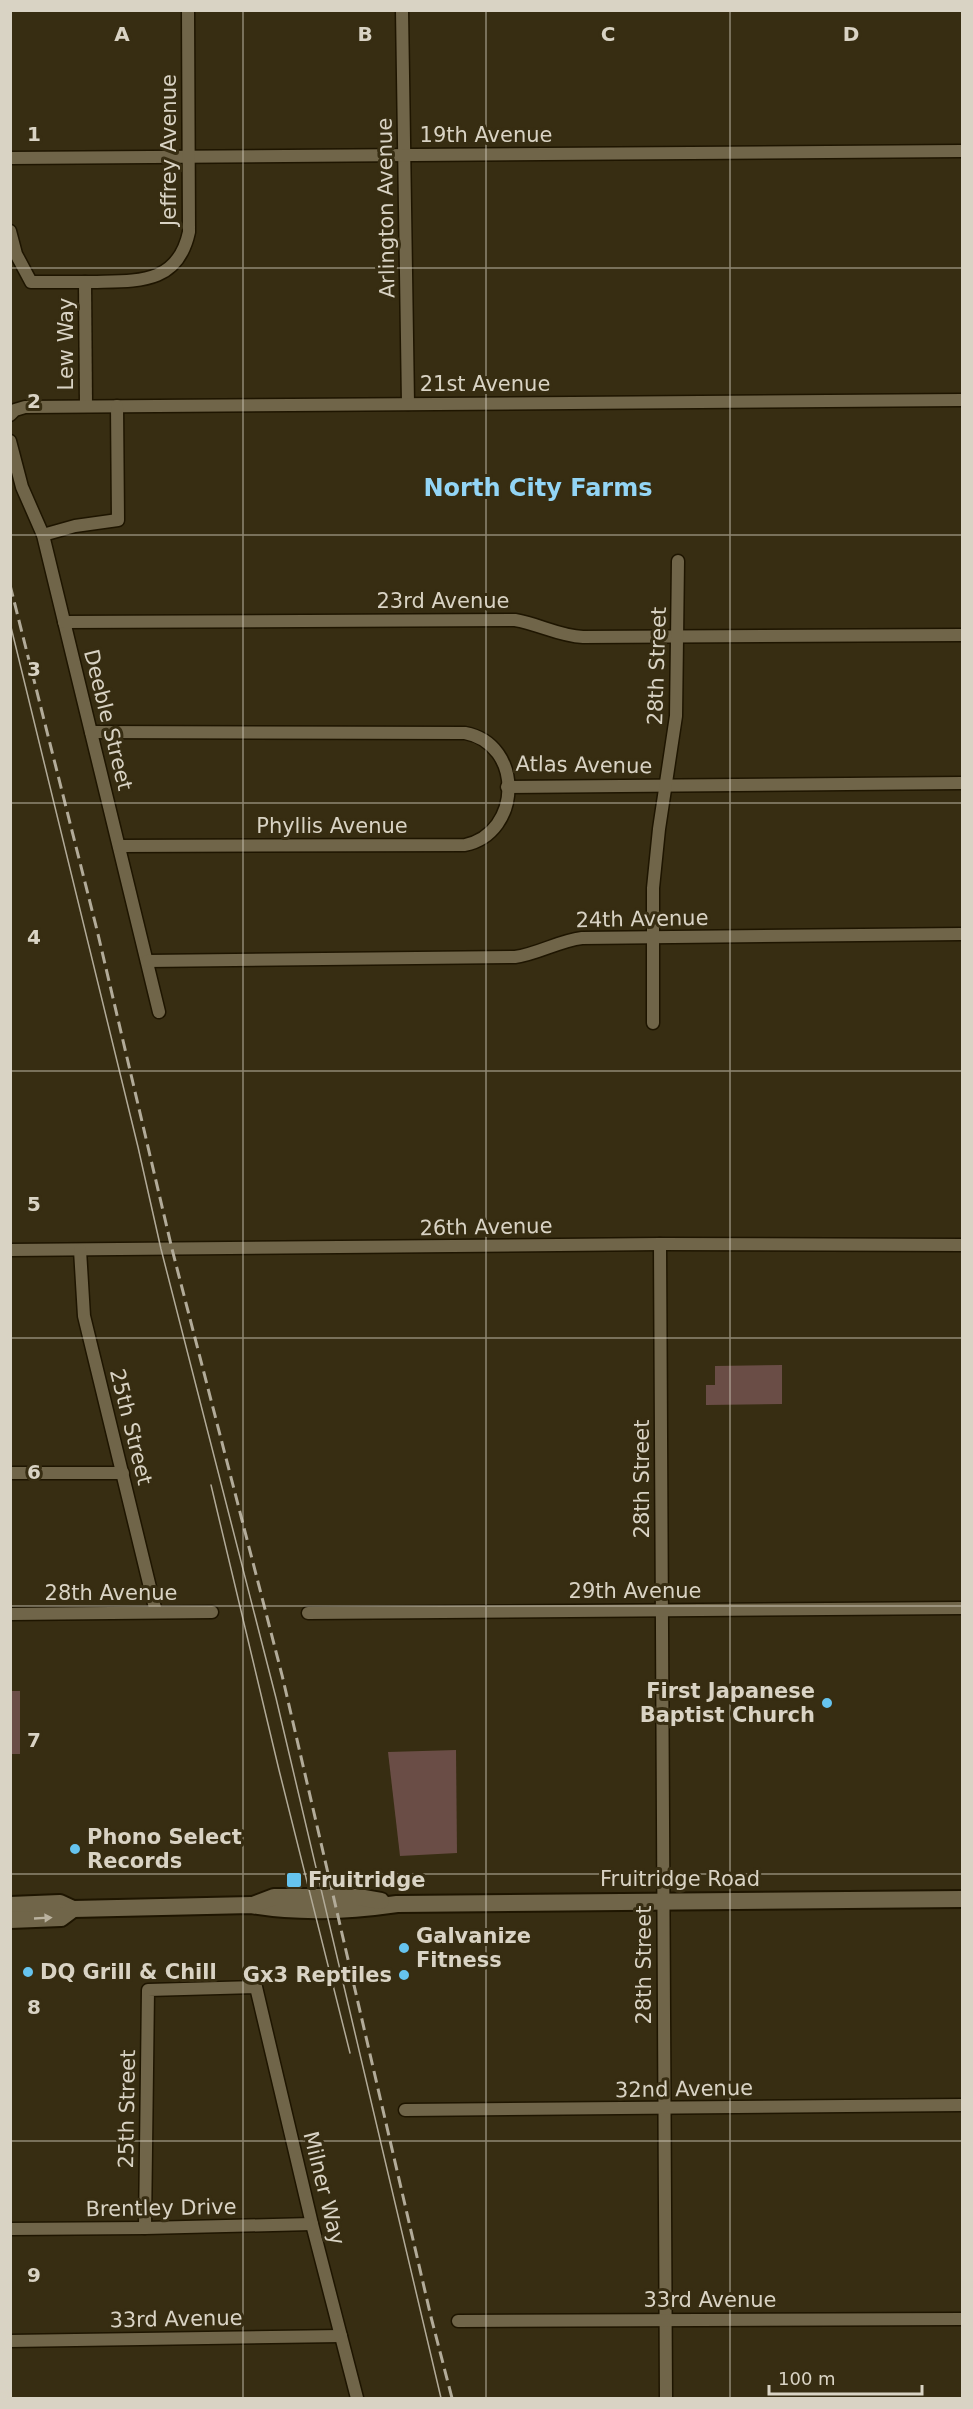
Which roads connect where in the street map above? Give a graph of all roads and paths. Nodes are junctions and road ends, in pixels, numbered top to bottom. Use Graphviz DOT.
graph roads {
  1 [pos="188,10"];
  2 [pos="402,10"];
  3 [pos="963,151"];
  4 [pos="405,155"];
  5 [pos="189,157"];
  6 [pos="10,158"];
  7 [pos="10,231"];
  8 [pos="85,282"];
  9 [pos="963,400"];
  10 [pos="408,404"];
  11 [pos="86,406"];
  12 [pos="117,406"];
  13 [pos="10,416"];
  14 [pos="10,441"];
  15 [pos="43,535"];
  16 [pos="678,561"];
  17 [pos="64,622"];
  18 [pos="963,635"];
  19 [pos="678,637"];
  20 [pos="91,732"];
  21 [pos="963,783"];
  22 [pos="667,786"];
  23 [pos="507,787"];
  24 [pos="118,846"];
  25 [pos="963,934"];
  26 [pos="653,937"];
  27 [pos="147,961"];
  28 [pos="159,1012"];
  29 [pos="653,1023"];
  30 [pos="660,1244"];
  31 [pos="963,1245"];
  32 [pos="10,1250"];
  33 [pos="80,1250"];
  34 [pos="10,1473"];
  35 [pos="123,1473"];
  36 [pos="963,1608"];
  37 [pos="662,1611"];
  38 [pos="156,1612"];
  39 [pos="212,1612"];
  40 [pos="10,1614"];
  41 [pos="308,1614"];
  42 [pos="963,1899"];
  43 [pos="663,1902"];
  44 [pos="10,1905"];
  45 [pos="73,1909"];
  46 [pos="10,1920"];
  47 [pos="256,1987"];
  48 [pos="963,2105"];
  49 [pos="664,2108"];
  50 [pos="405,2110"];
  51 [pos="312,2224"];
  52 [pos="145,2228"];
  53 [pos="10,2229"];
  54 [pos="963,2319"];
  55 [pos="458,2320"];
  56 [pos="665,2320"];
  57 [pos="341,2336"];
  58 [pos="10,2341"];
  59 [pos="357,2398"];
  60 [pos="666,2398"];
  1 -- 5 [label="street, Jeffrey Avenue"];
  2 -- 4 [label="street, Arlington Avenue"];
  3 -- 4 [label="street, 19th Avenue"];
  4 -- 5 [label="street, 19th Avenue"];
  4 -- 10 [label="street, Arlington Avenue"];
  5 -- 6 [label="street, 19th Avenue"];
  5 -- 8 [label="street, Jeffrey Avenue"];
  7 -- 8 [label="street, Jeffrey Avenue"];
  8 -- 11 [label="street, Lew Way"];
  9 -- 10 [label="street, 21st Avenue"];
  10 -- 12 [label="street, 21st Avenue"];
  11 -- 12 [label="street, 21st Avenue"];
  11 -- 13 [label="street, 21st Avenue"];
  12 -- 15 [label="street"];
  14 -- 15 [label="street, Deeble Street"];
  15 -- 17 [label="street, Deeble Street"];
  16 -- 19 [label="street, 28th Street"];
  17 -- 19 [label="street, 23rd Avenue"];
  17 -- 20 [label="street, Deeble Street"];
  18 -- 19 [label="street, 23rd Avenue"];
  19 -- 22 [label="street, 28th Street"];
  20 -- 23 [label="street, Atlas Avenue"];
  20 -- 24 [label="street, Deeble Street"];
  21 -- 22 [label="street, Atlas Avenue"];
  22 -- 23 [label="street, Atlas Avenue"];
  22 -- 26 [label="street, 28th Street"];
  23 -- 24 [label="street, Phyllis Avenue"];
  24 -- 27 [label="street, Deeble Street"];
  25 -- 26 [label="street, 24th Avenue"];
  26 -- 27 [label="street, 24th Avenue"];
  26 -- 29 [label="street, 28th Street"];
  27 -- 28 [label="street, Deeble Street"];
  30 -- 31 [label="street, 26th Avenue"];
  30 -- 33 [label="street, 26th Avenue"];
  30 -- 37 [label="street, 28th Street"];
  32 -- 33 [label="street, 26th Avenue"];
  33 -- 35 [label="street, 25th Street"];
  34 -- 35 [label="street"];
  35 -- 38 [label="street, 25th Street"];
  36 -- 37 [label="street, 29th Avenue"];
  37 -- 41 [label="street, 29th Avenue"];
  37 -- 43 [label="street, 28th Street"];
  38 -- 39 [label="street, 28th Avenue"];
  38 -- 40 [label="street, 28th Avenue"];
  42 -- 43 [label="main road, Fruitridge Road"];
  43 -- 45 [label="main road, Fruitridge Road"];
  43 -- 49 [label="street, 28th Street"];
  44 -- 45 [label="main road, Fruitridge Road"];
  46 -- 45 [label="main road, Fruitridge Road, one-way"];
  47 -- 51 [label="street, Milner Way"];
  47 -- 52 [label="street, 25th Street"];
  48 -- 49 [label="street, 32nd Avenue"];
  49 -- 50 [label="street, 32nd Avenue"];
  49 -- 56 [label="street, 28th Street"];
  51 -- 52 [label="street, Brentley Drive"];
  51 -- 57 [label="street, Milner Way"];
  52 -- 53 [label="street, Brentley Drive"];
  54 -- 56 [label="street, 33rd Avenue"];
  55 -- 56 [label="street, 33rd Avenue"];
  56 -- 60 [label="street, 28th Street"];
  57 -- 58 [label="street, 33rd Avenue"];
  57 -- 59 [label="street, Milner Way"];
}
